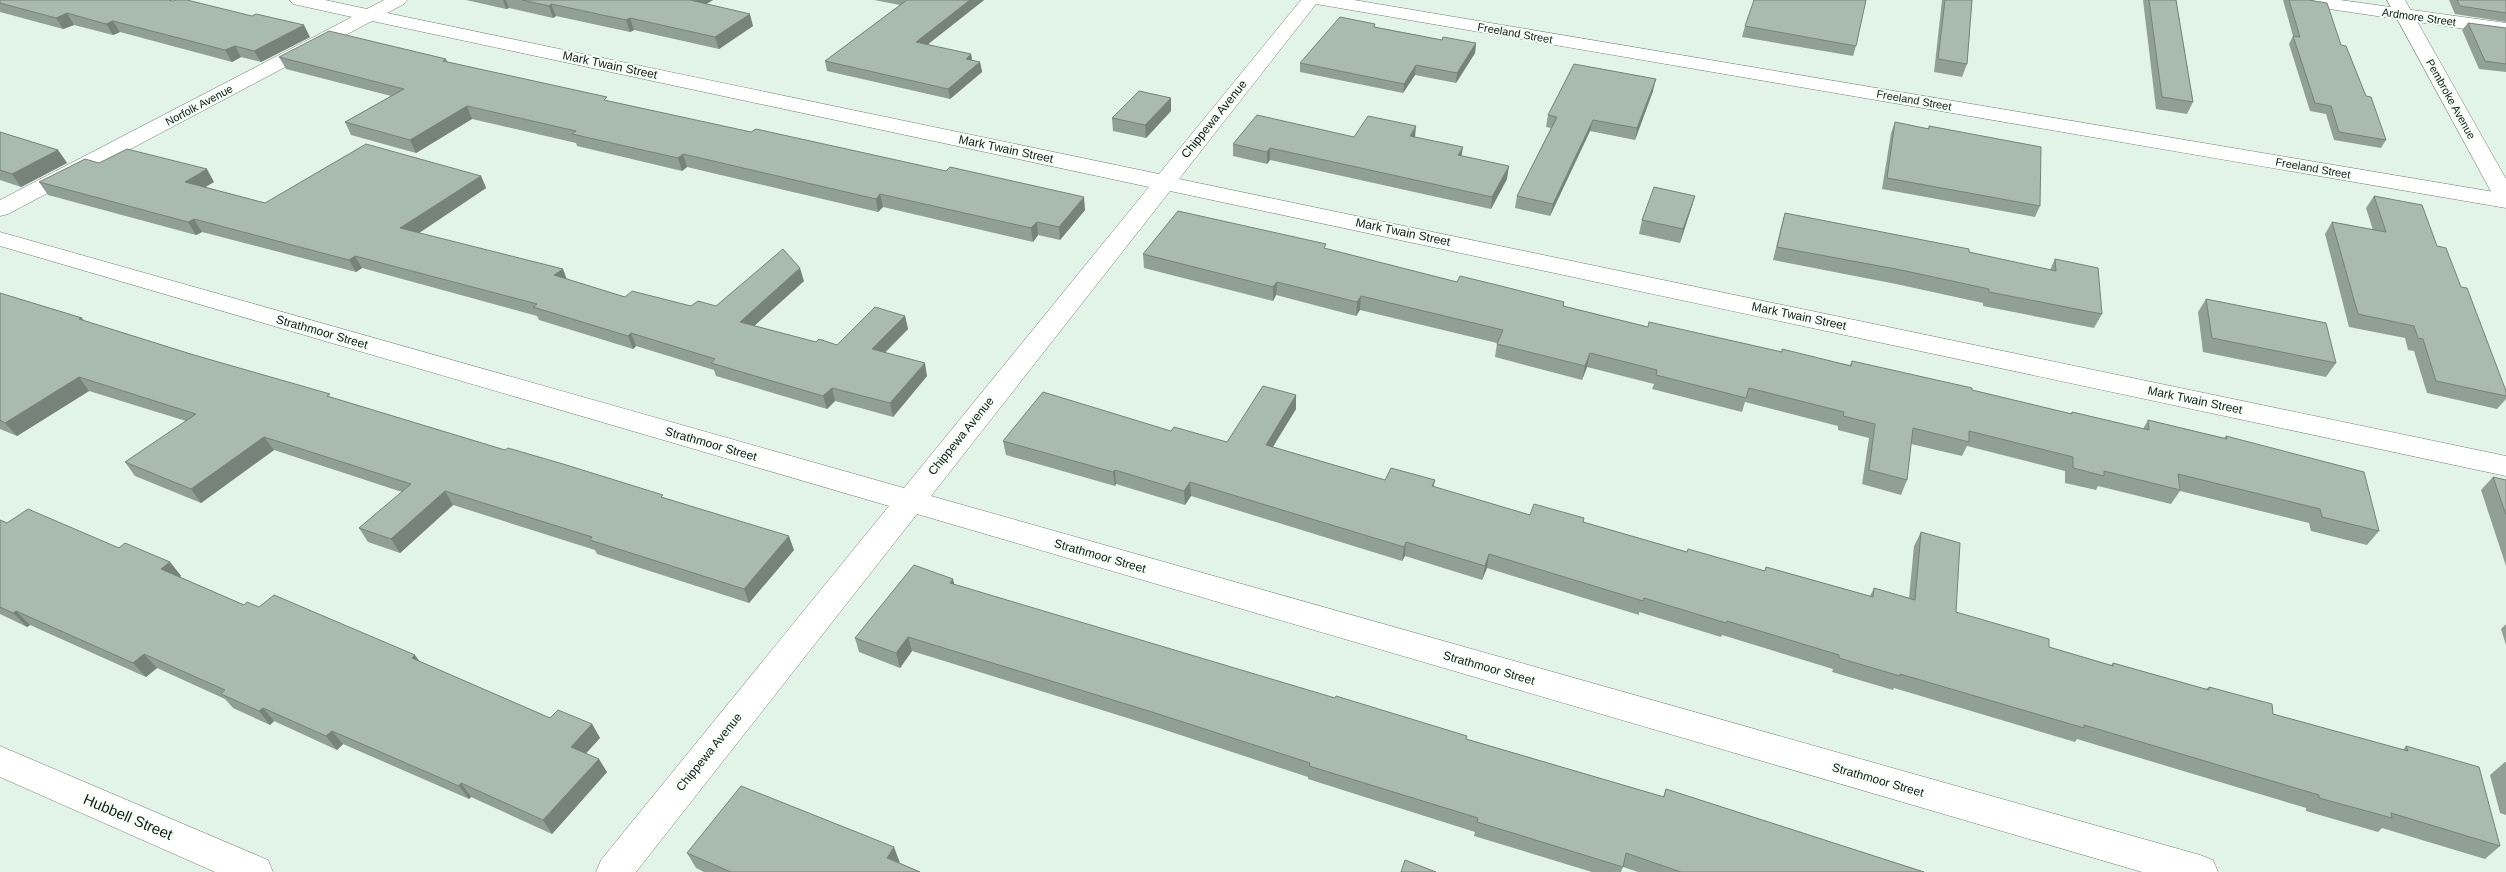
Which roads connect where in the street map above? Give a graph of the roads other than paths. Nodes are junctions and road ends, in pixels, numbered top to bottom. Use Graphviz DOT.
graph roads {
  1 [pos="299,0"];
  2 [pos="398,0"];
  3 [pos="1310,0"];
  4 [pos="1322,0"];
  5 [pos="2302,0"];
  6 [pos="2400,7"];
  7 [pos="370,15"];
  8 [pos="2506,29"];
  9 [pos="1164,182"];
  10 [pos="2506,200"];
  11 [pos="0,209"];
  12 [pos="0,239"];
  13 [pos="2506,466"];
  14 [pos="909,501"];
  15 [pos="0,761"];
  16 [pos="255,872"];
  17 [pos="614,872"];
  18 [pos="2200,872"];
  1 -- 7 [label="street, Mark Twain Street"];
  2 -- 7 [label="street, Norfolk Avenue"];
  3 -- 9 [label="street, Chippewa Avenue"];
  4 -- 10 [label="street, Freeland Street"];
  5 -- 6 [label="street, Ardmore Street"];
  6 -- 8 [label="street, Ardmore Street"];
  6 -- 10 [label="street, Pembroke Avenue"];
  7 -- 9 [label="street, Mark Twain Street"];
  7 -- 11 [label="street, Norfolk Avenue"];
  9 -- 13 [label="street, Mark Twain Street"];
  9 -- 14 [label="street, Chippewa Avenue"];
  12 -- 14 [label="street, Strathmoor Street"];
  14 -- 17 [label="street, Chippewa Avenue"];
  14 -- 18 [label="street, Strathmoor Street"];
  15 -- 16 [label="street, Hubbell Street"];
}
